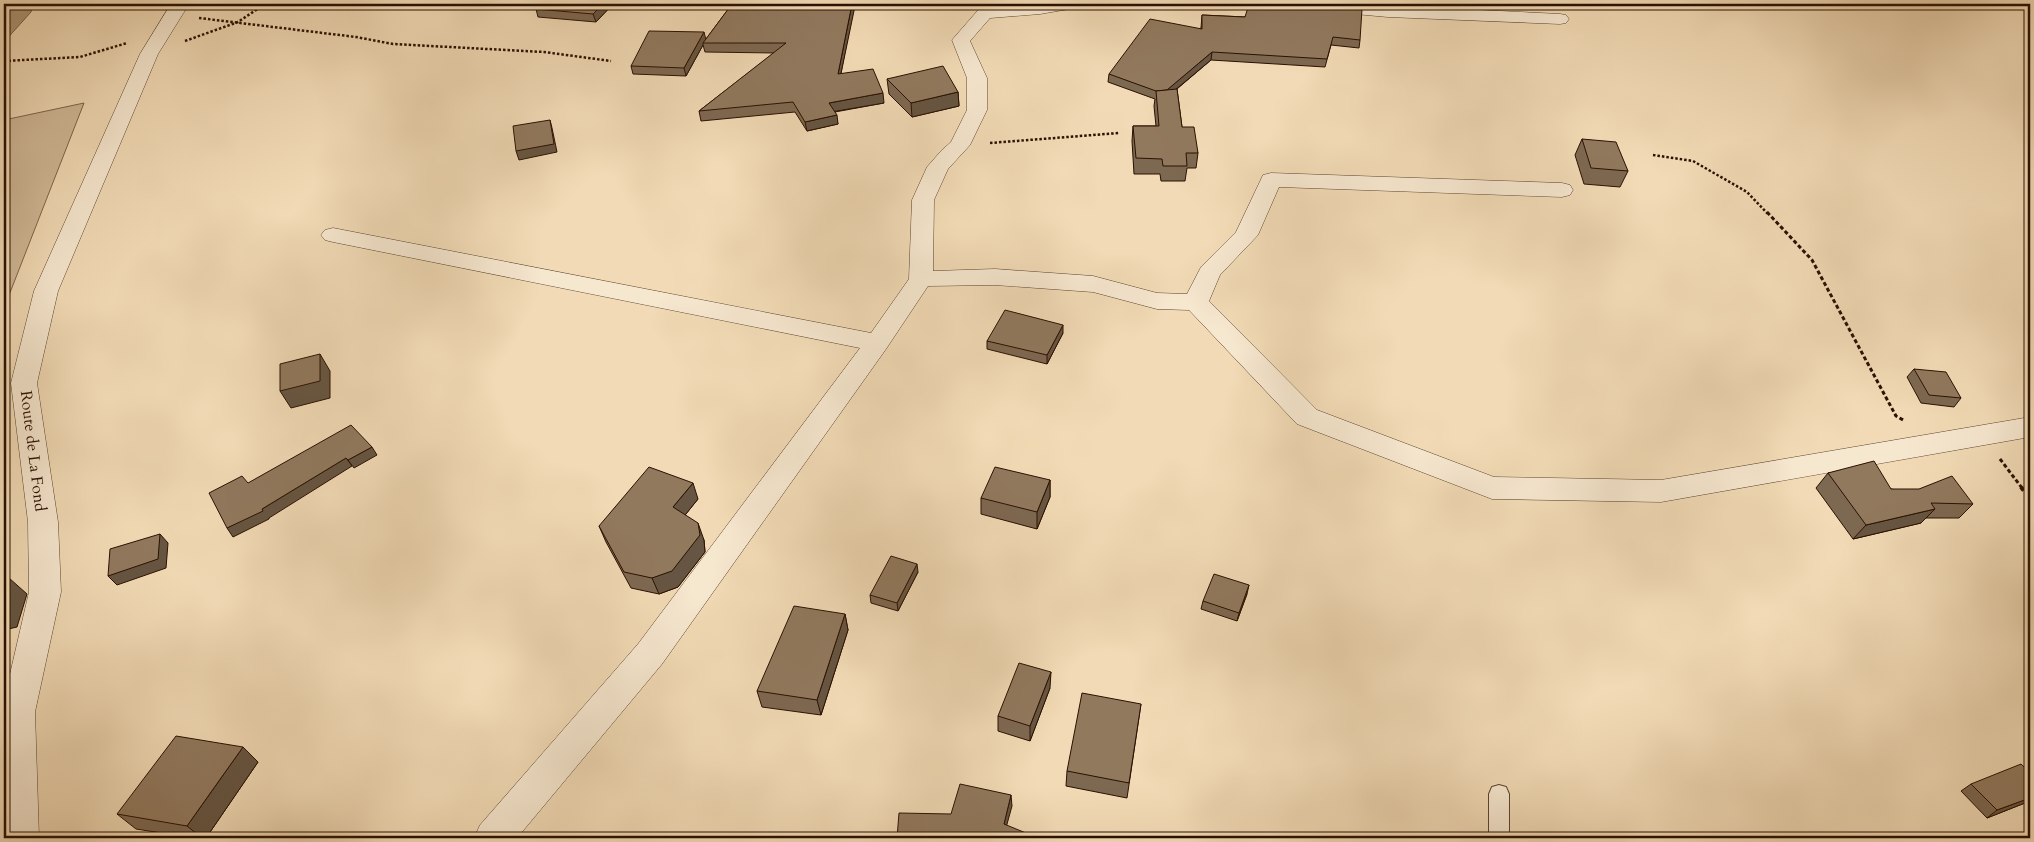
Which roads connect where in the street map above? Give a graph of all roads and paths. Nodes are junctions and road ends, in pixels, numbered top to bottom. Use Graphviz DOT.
graph roads {
  1 [pos="265,4"];
  2 [pos="1069,4"];
  3 [pos="1300,4"];
  4 [pos="993,8"];
  5 [pos="1560,19"];
  6 [pos="238,22"];
  7 [pos="165,27"];
  8 [pos="4,61"];
  9 [pos="611,61"];
  10 [pos="1119,133"];
  11 [pos="960,145"];
  12 [pos="1653,155"];
  13 [pos="1562,190"];
  14 [pos="333,235"];
  15 [pos="921,279"];
  16 [pos="1196,302"];
  17 [pos="877,343"];
  18 [pos="1911,424"];
  19 [pos="2030,427"];
  20 [pos="1983,436"];
  21 [pos="2030,499"];
  22 [pos="1499,794"];
  23 [pos="20,838"];
  24 [pos="493,838"];
  25 [pos="1499,838"];
  1 -- 6 [label="path"];
  2 -- 4 [label="street"];
  3 -- 5 [label="street"];
  4 -- 11 [label="street"];
  6 -- 7 [label="path"];
  6 -- 7 [label="path"];
  6 -- 9 [label="path"];
  7 -- 8 [label="path"];
  7 -- 23 [label="street, Route de La Fond"];
  10 -- 11 [label="path"];
  11 -- 15 [label="street"];
  12 -- 18 [label="path"];
  13 -- 16 [label="street"];
  14 -- 17 [label="street"];
  15 -- 16 [label="street"];
  15 -- 17 [label="street"];
  16 -- 20 [label="street"];
  17 -- 24 [label="street"];
  19 -- 20 [label="street"];
  20 -- 21 [label="path"];
  22 -- 25 [label="lane"];
}
